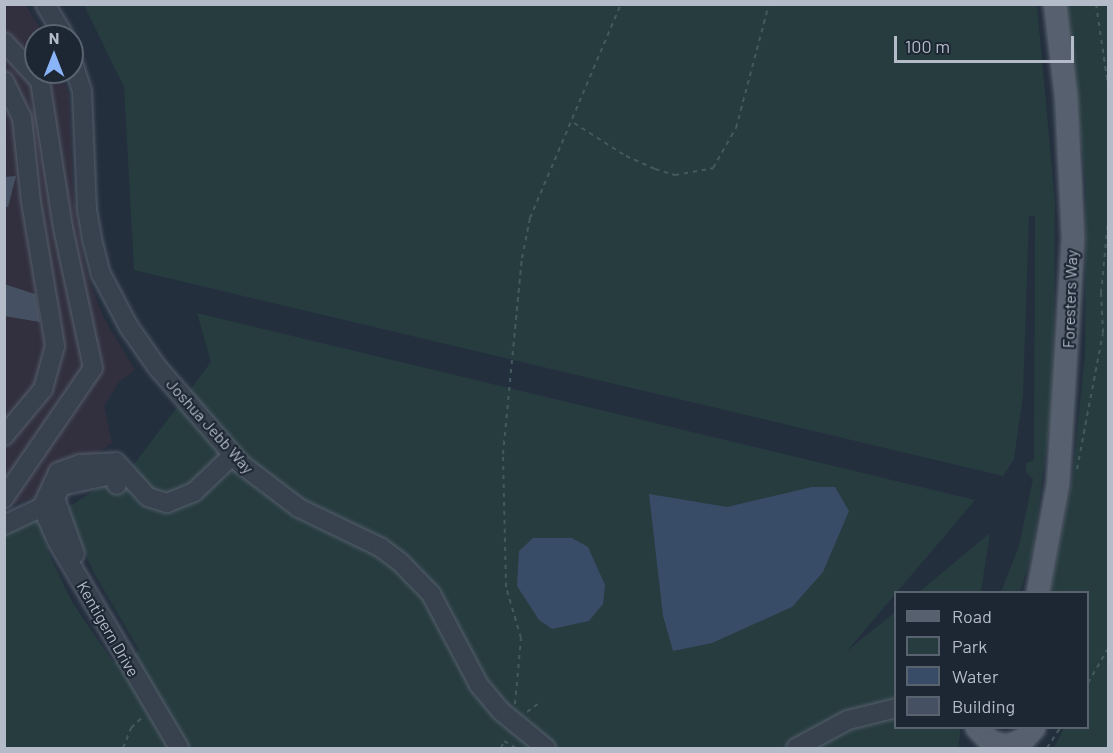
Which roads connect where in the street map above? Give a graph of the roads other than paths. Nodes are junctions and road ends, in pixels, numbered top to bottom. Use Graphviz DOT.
graph roads {
  1 [pos="45,4"];
  2 [pos="1055,4"];
  3 [pos="57,24"];
  4 [pos="4,42"];
  5 [pos="4,81"];
  6 [pos="80,84"];
  7 [pos="4,436"];
  8 [pos="233,455"];
  9 [pos="117,485"];
  10 [pos="4,498"];
  11 [pos="42,507"];
  12 [pos="4,525"];
  13 [pos="80,582"];
  14 [pos="1038,591"];
  15 [pos="894,708"];
  16 [pos="982,735"];
  17 [pos="1027,738"];
  18 [pos="179,748"];
  19 [pos="546,748"];
  20 [pos="796,748"];
  1 -- 3 [label="lane"];
  2 -- 14 [label="main road, Foresters Way"];
  4 -- 10 [label="lane"];
  5 -- 7 [label="lane"];
  6 -- 8 [label="lane, Joshua Jebb Way"];
  8 -- 11 [label="lane"];
  8 -- 19 [label="lane, Joshua Jebb Way"];
  9 -- 13 [label="lane"];
  11 -- 12 [label="lane"];
  11 -- 13 [label="lane, Kentigern Drive"];
  13 -- 18 [label="lane, Kentigern Drive"];
  15 -- 20 [label="lane"];
  16 -- 17 [label="main road"];
}
